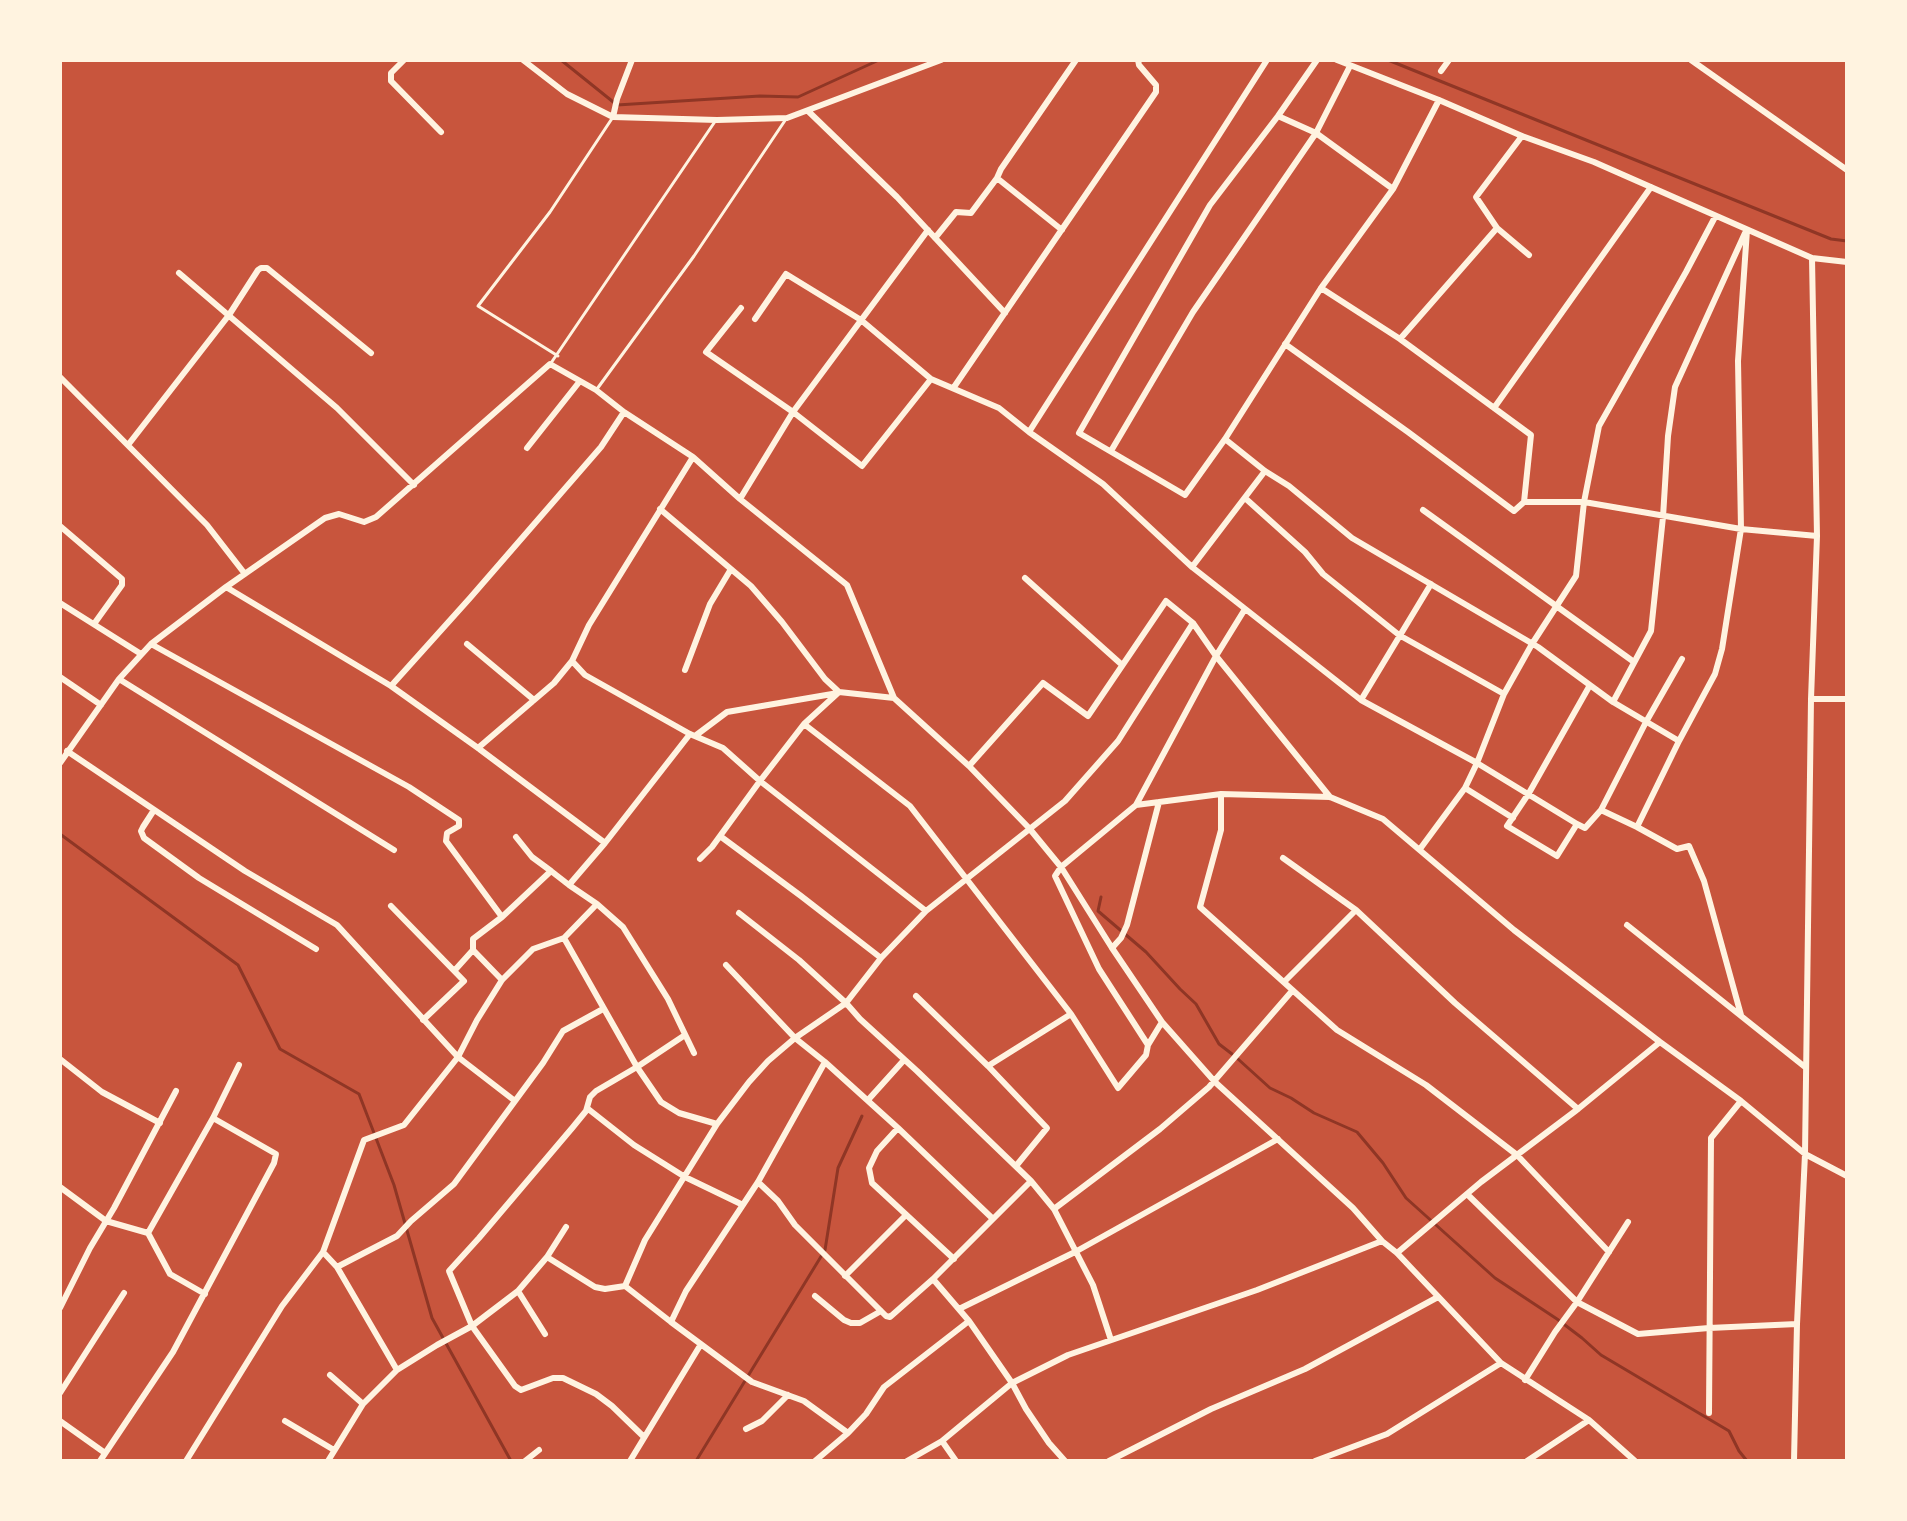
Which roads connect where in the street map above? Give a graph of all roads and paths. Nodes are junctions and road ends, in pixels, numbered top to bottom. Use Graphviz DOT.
graph roads {
  1 [pos="404,60"];
  2 [pos="523,60"];
  3 [pos="633,60"];
  4 [pos="941,60"];
  5 [pos="1076,60"];
  6 [pos="1138,60"];
  7 [pos="1267,60"];
  8 [pos="1317,60"];
  9 [pos="1337,60"];
  10 [pos="1449,60"];
  11 [pos="1692,60"];
  12 [pos="1350,66"];
  13 [pos="1441,71"];
  14 [pos="1439,100"];
  15 [pos="808,111"];
  16 [pos="1278,116"];
  17 [pos="613,117"];
  18 [pos="787,118"];
  19 [pos="717,120"];
  20 [pos="441,132"];
  21 [pos="1316,134"];
  22 [pos="1522,136"];
  23 [pos="1847,170"];
  24 [pos="997,178"];
  25 [pos="1651,187"];
  26 [pos="1393,189"];
  27 [pos="1715,217"];
  28 [pos="1497,228"];
  29 [pos="928,230"];
  30 [pos="1062,230"];
  31 [pos="1747,230"];
  32 [pos="935,238"];
  33 [pos="1529,255"];
  34 [pos="1812,258"];
  35 [pos="1847,262"];
  36 [pos="179,273"];
  37 [pos="1322,288"];
  38 [pos="741,308"];
  39 [pos="1005,313"];
  40 [pos="230,315"];
  41 [pos="755,319"];
  42 [pos="861,320"];
  43 [pos="1400,339"];
  44 [pos="1284,344"];
  45 [pos="371,353"];
  46 [pos="558,356"];
  47 [pos="550,364"];
  48 [pos="60,377"];
  49 [pos="931,379"];
  50 [pos="580,381"];
  51 [pos="954,387"];
  52 [pos="596,390"];
  53 [pos="1494,408"];
  54 [pos="624,412"];
  55 [pos="793,412"];
  56 [pos="1029,432"];
  57 [pos="1225,439"];
  58 [pos="129,445"];
  59 [pos="527,448"];
  60 [pos="1111,451"];
  61 [pos="693,457"];
  62 [pos="1265,471"];
  63 [pos="414,485"];
  64 [pos="1245,498"];
  65 [pos="740,499"];
  66 [pos="1524,502"];
  67 [pos="1584,502"];
  68 [pos="660,509"];
  69 [pos="1423,510"];
  70 [pos="1663,516"];
  71 [pos="60,526"];
  72 [pos="1741,529"];
  73 [pos="1817,536"];
  74 [pos="1192,567"];
  75 [pos="731,569"];
  76 [pos="245,574"];
  77 [pos="1025,578"];
  78 [pos="1431,584"];
  79 [pos="226,587"];
  80 [pos="60,603"];
  81 [pos="1556,607"];
  82 [pos="1245,609"];
  83 [pos="1193,623"];
  84 [pos="94,624"];
  85 [pos="1399,635"];
  86 [pos="151,644"];
  87 [pos="467,644"];
  88 [pos="1532,644"];
  89 [pos="141,654"];
  90 [pos="1216,656"];
  91 [pos="1682,659"];
  92 [pos="572,661"];
  93 [pos="1634,662"];
  94 [pos="1121,664"];
  95 [pos="685,670"];
  96 [pos="60,677"];
  97 [pos="119,679"];
  98 [pos="391,686"];
  99 [pos="1590,686"];
  100 [pos="839,692"];
  101 [pos="1504,693"];
  102 [pos="894,698"];
  103 [pos="1811,699"];
  104 [pos="1847,699"];
  105 [pos="534,700"];
  106 [pos="1361,700"];
  107 [pos="1613,702"];
  108 [pos="101,705"];
  109 [pos="1646,722"];
  110 [pos="804,723"];
  111 [pos="692,735"];
  112 [pos="1678,741"];
  113 [pos="478,748"];
  114 [pos="67,751"];
  115 [pos="60,763"];
  116 [pos="1477,763"];
  117 [pos="969,766"];
  118 [pos="760,781"];
  119 [pos="1465,788"];
  120 [pos="1221,794"];
  121 [pos="1529,794"];
  122 [pos="1330,797"];
  123 [pos="1159,802"];
  124 [pos="1136,805"];
  125 [pos="154,810"];
  126 [pos="1601,810"];
  127 [pos="1513,818"];
  128 [pos="1577,824"];
  129 [pos="1637,827"];
  130 [pos="1029,828"];
  131 [pos="720,836"];
  132 [pos="516,837"];
  133 [pos="604,843"];
  134 [pos="1420,849"];
  135 [pos="394,850"];
  136 [pos="1284,858"];
  137 [pos="700,859"];
  138 [pos="1061,867"];
  139 [pos="551,871"];
  140 [pos="967,879"];
  141 [pos="569,885"];
  142 [pos="597,904"];
  143 [pos="391,906"];
  144 [pos="1356,910"];
  145 [pos="927,911"];
  146 [pos="739,913"];
  147 [pos="502,917"];
  148 [pos="1627,925"];
  149 [pos="564,938"];
  150 [pos="1112,948"];
  151 [pos="316,949"];
  152 [pos="473,950"];
  153 [pos="880,958"];
  154 [pos="726,964"];
  155 [pos="455,970"];
  156 [pos="502,980"];
  157 [pos="1284,982"];
  158 [pos="1292,991"];
  159 [pos="916,996"];
  160 [pos="846,1003"];
  161 [pos="603,1009"];
  162 [pos="1071,1014"];
  163 [pos="1741,1015"];
  164 [pos="423,1020"];
  165 [pos="1162,1022"];
  166 [pos="685,1035"];
  167 [pos="795,1038"];
  168 [pos="1660,1042"];
  169 [pos="1148,1045"];
  170 [pos="694,1053"];
  171 [pos="458,1057"];
  172 [pos="60,1059"];
  173 [pos="904,1060"];
  174 [pos="825,1062"];
  175 [pos="239,1065"];
  176 [pos="988,1066"];
  177 [pos="637,1067"];
  178 [pos="1805,1068"];
  179 [pos="1215,1082"];
  180 [pos="176,1091"];
  181 [pos="868,1100"];
  182 [pos="515,1101"];
  183 [pos="1741,1101"];
  184 [pos="587,1108"];
  185 [pos="1578,1109"];
  186 [pos="213,1118"];
  187 [pos="160,1123"];
  188 [pos="717,1124"];
  189 [pos="898,1128"];
  190 [pos="1278,1139"];
  191 [pos="1805,1154"];
  192 [pos="1517,1155"];
  193 [pos="1016,1166"];
  194 [pos="1847,1176"];
  195 [pos="685,1177"];
  196 [pos="1031,1181"];
  197 [pos="758,1182"];
  198 [pos="60,1186"];
  199 [pos="1467,1194"];
  200 [pos="742,1205"];
  201 [pos="1054,1209"];
  202 [pos="906,1215"];
  203 [pos="993,1219"];
  204 [pos="106,1221"];
  205 [pos="1628,1222"];
  206 [pos="566,1227"];
  207 [pos="148,1233"];
  208 [pos="1382,1241"];
  209 [pos="323,1252"];
  210 [pos="1075,1252"];
  211 [pos="1397,1252"];
  212 [pos="1609,1252"];
  213 [pos="547,1257"];
  214 [pos="954,1258"];
  215 [pos="337,1267"];
  216 [pos="845,1276"];
  217 [pos="933,1279"];
  218 [pos="625,1286"];
  219 [pos="518,1291"];
  220 [pos="124,1293"];
  221 [pos="205,1294"];
  222 [pos="815,1296"];
  223 [pos="1438,1297"];
  224 [pos="1577,1302"];
  225 [pos="60,1308"];
  226 [pos="960,1309"];
  227 [pos="881,1311"];
  228 [pos="969,1321"];
  229 [pos="671,1322"];
  230 [pos="1797,1324"];
  231 [pos="472,1326"];
  232 [pos="1709,1328"];
  233 [pos="545,1334"];
  234 [pos="1111,1340"];
  235 [pos="701,1344"];
  236 [pos="1501,1363"];
  237 [pos="397,1370"];
  238 [pos="330,1375"];
  239 [pos="1525,1380"];
  240 [pos="1011,1383"];
  241 [pos="60,1393"];
  242 [pos="788,1395"];
  243 [pos="363,1404"];
  244 [pos="1709,1413"];
  245 [pos="60,1420"];
  246 [pos="1589,1420"];
  247 [pos="285,1421"];
  248 [pos="746,1429"];
  249 [pos="848,1433"];
  250 [pos="644,1437"];
  251 [pos="942,1441"];
  252 [pos="334,1450"];
  253 [pos="539,1450"];
  254 [pos="105,1453"];
  255 [pos="100,1461"];
  256 [pos="186,1461"];
  257 [pos="328,1461"];
  258 [pos="525,1461"];
  259 [pos="630,1461"];
  260 [pos="815,1461"];
  261 [pos="907,1461"];
  262 [pos="956,1461"];
  263 [pos="1065,1461"];
  264 [pos="1109,1461"];
  265 [pos="1315,1461"];
  266 [pos="1527,1461"];
  267 [pos="1635,1461"];
  268 [pos="1794,1461"];
  1 -- 20 [label="street"];
  2 -- 17 [label="street"];
  3 -- 17 [label="street"];
  4 -- 15 [label="street"];
  5 -- 24 [label="street"];
  6 -- 30 [label="street"];
  7 -- 56 [label="street"];
  8 -- 16 [label="street"];
  9 -- 12 [label="street"];
  10 -- 13 [label="street"];
  11 -- 23 [label="street"];
  12 -- 14 [label="street"];
  12 -- 21 [label="street"];
  14 -- 22 [label="street"];
  14 -- 26 [label="street"];
  15 -- 18 [label="street"];
  15 -- 29 [label="street"];
  16 -- 21 [label="street"];
  16 -- 60 [label="street"];
  17 -- 19 [label="street"];
  17 -- 46 [label="lane"];
  18 -- 19 [label="street"];
  18 -- 52 [label="lane"];
  19 -- 46 [label="lane"];
  21 -- 26 [label="street"];
  21 -- 60 [label="street"];
  22 -- 25 [label="street"];
  22 -- 28 [label="street"];
  24 -- 30 [label="street"];
  24 -- 32 [label="street"];
  25 -- 27 [label="street"];
  25 -- 53 [label="street"];
  26 -- 37 [label="street"];
  27 -- 31 [label="street"];
  27 -- 67 [label="street"];
  28 -- 33 [label="street"];
  28 -- 43 [label="street"];
  29 -- 32 [label="street"];
  29 -- 42 [label="street"];
  30 -- 39 [label="street"];
  31 -- 34 [label="street"];
  31 -- 70 [label="street"];
  31 -- 72 [label="street"];
  32 -- 39 [label="street"];
  34 -- 35 [label="street"];
  34 -- 73 [label="street"];
  36 -- 40 [label="street"];
  37 -- 43 [label="street"];
  37 -- 44 [label="street"];
  38 -- 55 [label="street"];
  39 -- 51 [label="street"];
  40 -- 45 [label="street"];
  40 -- 58 [label="street"];
  40 -- 63 [label="street"];
  41 -- 42 [label="street"];
  42 -- 49 [label="street"];
  42 -- 55 [label="street"];
  43 -- 53 [label="street"];
  44 -- 57 [label="street"];
  44 -- 66 [label="street"];
  46 -- 47 [label="lane"];
  47 -- 50 [label="street"];
  47 -- 63 [label="street"];
  48 -- 58 [label="street"];
  49 -- 51 [label="street"];
  49 -- 55 [label="street"];
  50 -- 52 [label="street"];
  50 -- 59 [label="street"];
  51 -- 56 [label="street"];
  52 -- 54 [label="street"];
  53 -- 66 [label="street"];
  54 -- 61 [label="street"];
  54 -- 98 [label="street"];
  55 -- 65 [label="street"];
  56 -- 74 [label="street"];
  57 -- 60 [label="street"];
  57 -- 62 [label="street"];
  58 -- 76 [label="street"];
  61 -- 65 [label="street"];
  61 -- 68 [label="street"];
  62 -- 64 [label="street"];
  62 -- 78 [label="street"];
  63 -- 76 [label="street"];
  64 -- 74 [label="street"];
  64 -- 85 [label="street"];
  65 -- 102 [label="street"];
  66 -- 67 [label="street"];
  67 -- 70 [label="street"];
  67 -- 81 [label="street"];
  68 -- 75 [label="street"];
  68 -- 92 [label="street"];
  69 -- 81 [label="street"];
  70 -- 72 [label="street"];
  70 -- 93 [label="street"];
  71 -- 84 [label="street"];
  72 -- 73 [label="street"];
  72 -- 112 [label="street"];
  73 -- 103 [label="street"];
  74 -- 82 [label="street"];
  75 -- 95 [label="street"];
  75 -- 100 [label="street"];
  76 -- 79 [label="street"];
  77 -- 94 [label="street"];
  78 -- 85 [label="street"];
  78 -- 88 [label="street"];
  79 -- 86 [label="street"];
  79 -- 98 [label="street"];
  80 -- 84 [label="street"];
  81 -- 88 [label="street"];
  81 -- 93 [label="street"];
  82 -- 90 [label="street"];
  82 -- 106 [label="street"];
  83 -- 90 [label="street"];
  83 -- 94 [label="street"];
  83 -- 130 [label="street"];
  84 -- 89 [label="street"];
  85 -- 101 [label="street"];
  85 -- 106 [label="street"];
  86 -- 89 [label="street"];
  86 -- 147 [label="street"];
  87 -- 105 [label="street"];
  88 -- 99 [label="street"];
  88 -- 101 [label="street"];
  89 -- 97 [label="street"];
  90 -- 122 [label="street"];
  90 -- 124 [label="street"];
  91 -- 109 [label="street"];
  92 -- 105 [label="street"];
  92 -- 111 [label="street"];
  93 -- 107 [label="street"];
  94 -- 117 [label="street"];
  96 -- 108 [label="street"];
  97 -- 108 [label="street"];
  97 -- 135 [label="street"];
  98 -- 113 [label="street"];
  99 -- 107 [label="street"];
  99 -- 121 [label="street"];
  100 -- 102 [label="street"];
  100 -- 110 [label="street"];
  100 -- 111 [label="street"];
  101 -- 116 [label="street"];
  102 -- 117 [label="street"];
  103 -- 104 [label="street"];
  103 -- 178 [label="street"];
  105 -- 113 [label="street"];
  106 -- 116 [label="street"];
  107 -- 109 [label="street"];
  108 -- 114 [label="street"];
  109 -- 112 [label="street"];
  109 -- 126 [label="street"];
  110 -- 118 [label="street"];
  110 -- 140 [label="street"];
  111 -- 118 [label="street"];
  111 -- 133 [label="street"];
  112 -- 129 [label="street"];
  113 -- 133 [label="street"];
  114 -- 115 [label="street"];
  114 -- 125 [label="street"];
  116 -- 119 [label="street"];
  116 -- 121 [label="street"];
  117 -- 130 [label="street"];
  118 -- 131 [label="street"];
  118 -- 145 [label="street"];
  119 -- 127 [label="street"];
  119 -- 134 [label="street"];
  120 -- 122 [label="street"];
  120 -- 123 [label="street"];
  120 -- 157 [label="street"];
  121 -- 127 [label="street"];
  121 -- 128 [label="street"];
  122 -- 134 [label="street"];
  123 -- 124 [label="street"];
  123 -- 150 [label="street"];
  124 -- 138 [label="street"];
  125 -- 151 [label="street"];
  125 -- 164 [label="street"];
  126 -- 128 [label="street"];
  126 -- 129 [label="street"];
  127 -- 128 [label="street"];
  129 -- 163 [label="street"];
  130 -- 138 [label="street"];
  130 -- 140 [label="street"];
  131 -- 137 [label="street"];
  131 -- 153 [label="street"];
  132 -- 139 [label="street"];
  133 -- 141 [label="street"];
  134 -- 168 [label="street"];
  136 -- 144 [label="street"];
  138 -- 150 [label="street"];
  138 -- 169 [label="street"];
  139 -- 141 [label="street"];
  139 -- 147 [label="street"];
  140 -- 145 [label="street"];
  140 -- 162 [label="street"];
  141 -- 142 [label="street"];
  142 -- 149 [label="street"];
  142 -- 166 [label="street"];
  143 -- 155 [label="street"];
  144 -- 157 [label="street"];
  144 -- 185 [label="street"];
  145 -- 153 [label="street"];
  146 -- 160 [label="street"];
  147 -- 152 [label="street"];
  148 -- 163 [label="street"];
  149 -- 156 [label="street"];
  149 -- 161 [label="street"];
  150 -- 165 [label="street"];
  152 -- 155 [label="street"];
  152 -- 156 [label="street"];
  153 -- 160 [label="street"];
  154 -- 167 [label="street"];
  155 -- 164 [label="street"];
  156 -- 171 [label="street"];
  157 -- 158 [label="street"];
  158 -- 179 [label="street"];
  158 -- 192 [label="street"];
  159 -- 176 [label="street"];
  160 -- 167 [label="street"];
  160 -- 173 [label="street"];
  161 -- 177 [label="street"];
  161 -- 182 [label="street"];
  162 -- 169 [label="street"];
  162 -- 176 [label="street"];
  163 -- 178 [label="street"];
  164 -- 171 [label="street"];
  165 -- 169 [label="street"];
  165 -- 179 [label="street"];
  166 -- 170 [label="street"];
  166 -- 177 [label="street"];
  167 -- 174 [label="street"];
  167 -- 188 [label="street"];
  168 -- 183 [label="street"];
  168 -- 185 [label="street"];
  171 -- 182 [label="street"];
  171 -- 209 [label="street"];
  172 -- 187 [label="street"];
  173 -- 181 [label="street"];
  173 -- 193 [label="street"];
  174 -- 181 [label="street"];
  174 -- 197 [label="street"];
  175 -- 186 [label="street"];
  176 -- 193 [label="street"];
  177 -- 184 [label="street"];
  177 -- 188 [label="street"];
  178 -- 191 [label="street"];
  179 -- 190 [label="street"];
  179 -- 201 [label="street"];
  180 -- 187 [label="street"];
  181 -- 189 [label="street"];
  182 -- 215 [label="street"];
  183 -- 191 [label="street"];
  183 -- 232 [label="street"];
  184 -- 195 [label="street"];
  184 -- 231 [label="street"];
  185 -- 192 [label="street"];
  186 -- 207 [label="street"];
  186 -- 221 [label="street"];
  187 -- 204 [label="street"];
  188 -- 195 [label="street"];
  189 -- 202 [label="street"];
  189 -- 203 [label="street"];
  190 -- 208 [label="street"];
  190 -- 210 [label="street"];
  191 -- 194 [label="street"];
  191 -- 230 [label="street"];
  192 -- 199 [label="street"];
  192 -- 212 [label="street"];
  193 -- 196 [label="street"];
  195 -- 200 [label="street"];
  195 -- 218 [label="street"];
  196 -- 201 [label="street"];
  196 -- 203 [label="street"];
  197 -- 200 [label="street"];
  197 -- 216 [label="street"];
  198 -- 204 [label="street"];
  199 -- 211 [label="street"];
  199 -- 224 [label="street"];
  200 -- 229 [label="street"];
  201 -- 210 [label="street"];
  202 -- 214 [label="street"];
  202 -- 216 [label="street"];
  203 -- 214 [label="street"];
  204 -- 207 [label="street"];
  204 -- 225 [label="street"];
  205 -- 212 [label="street"];
  206 -- 213 [label="street"];
  207 -- 221 [label="street"];
  208 -- 211 [label="street"];
  208 -- 234 [label="street"];
  209 -- 215 [label="street"];
  209 -- 256 [label="street"];
  210 -- 226 [label="street"];
  210 -- 234 [label="street"];
  211 -- 223 [label="street"];
  212 -- 224 [label="street"];
  213 -- 218 [label="street"];
  213 -- 219 [label="street"];
  214 -- 217 [label="street"];
  215 -- 237 [label="street"];
  216 -- 227 [label="street"];
  217 -- 226 [label="street"];
  217 -- 227 [label="street"];
  218 -- 229 [label="street"];
  219 -- 231 [label="street"];
  219 -- 233 [label="street"];
  220 -- 241 [label="street"];
  221 -- 254 [label="street"];
  222 -- 227 [label="street"];
  223 -- 236 [label="street"];
  223 -- 264 [label="street"];
  224 -- 232 [label="street"];
  224 -- 239 [label="street"];
  226 -- 228 [label="street"];
  228 -- 240 [label="street"];
  228 -- 249 [label="street"];
  229 -- 235 [label="street"];
  230 -- 232 [label="street"];
  230 -- 268 [label="street"];
  231 -- 237 [label="street"];
  231 -- 250 [label="street"];
  232 -- 244 [label="street"];
  234 -- 240 [label="street"];
  235 -- 242 [label="street"];
  235 -- 250 [label="street"];
  236 -- 239 [label="street"];
  236 -- 265 [label="street"];
  237 -- 243 [label="street"];
  238 -- 243 [label="street"];
  239 -- 246 [label="street"];
  240 -- 251 [label="street"];
  240 -- 263 [label="street"];
  242 -- 248 [label="street"];
  242 -- 249 [label="street"];
  243 -- 252 [label="street"];
  245 -- 254 [label="street"];
  246 -- 266 [label="street"];
  246 -- 267 [label="street"];
  247 -- 252 [label="street"];
  249 -- 260 [label="street"];
  250 -- 259 [label="street"];
  251 -- 261 [label="street"];
  251 -- 262 [label="street"];
  252 -- 257 [label="street"];
  253 -- 258 [label="street"];
  254 -- 255 [label="street"];
}
